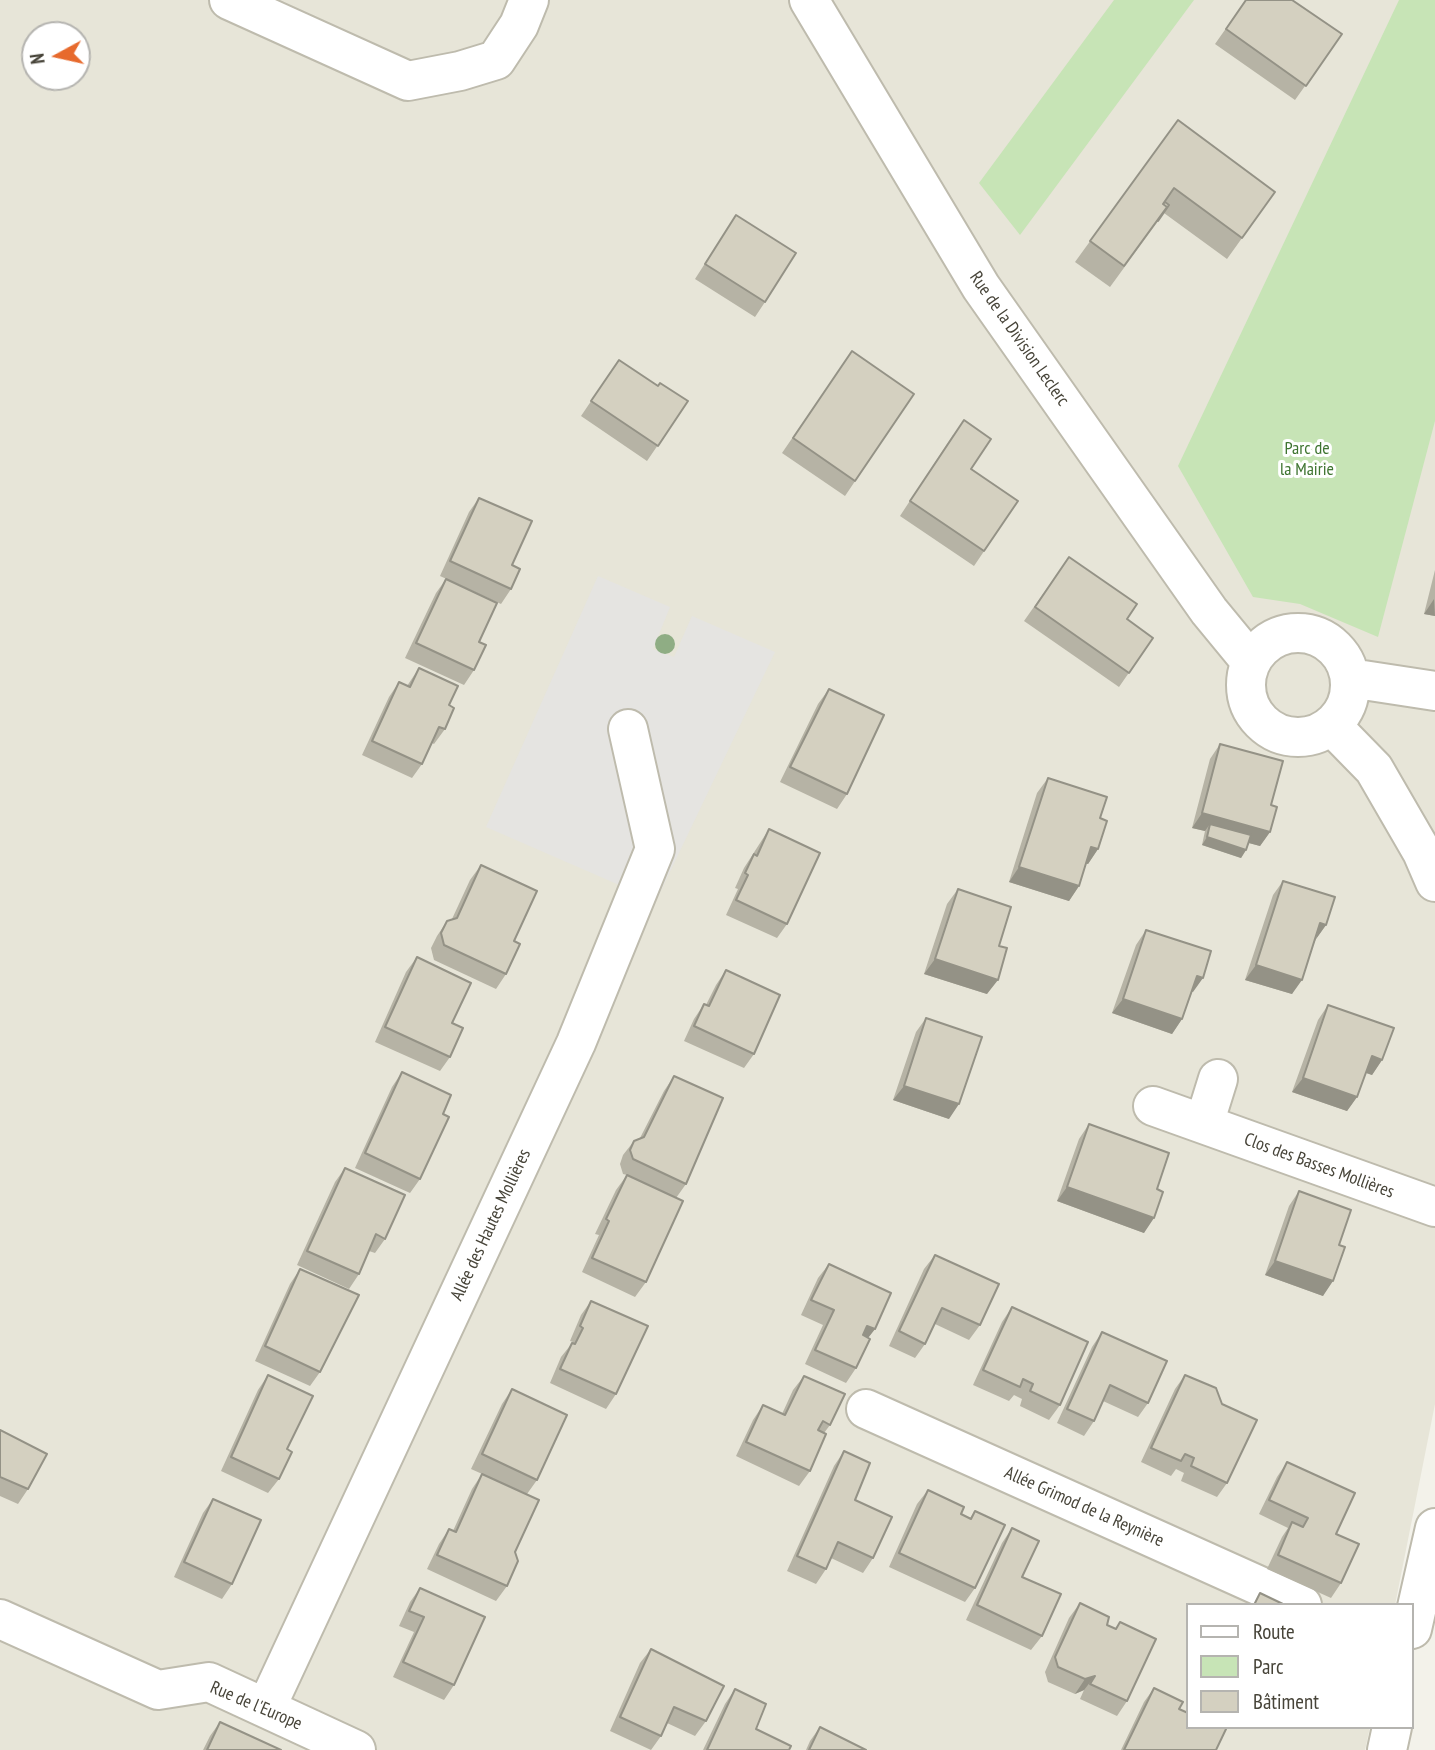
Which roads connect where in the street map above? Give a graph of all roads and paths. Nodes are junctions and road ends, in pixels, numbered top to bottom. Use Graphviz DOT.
graph roads {
  1 [pos="229,0"];
  2 [pos="530,0"];
  3 [pos="810,0"];
  4 [pos="1251,662"];
  5 [pos="1350,678"];
  6 [pos="1435,691"];
  7 [pos="1331,725"];
  8 [pos="628,729"];
  9 [pos="1435,882"];
  10 [pos="1219,1079"];
  11 [pos="1153,1106"];
  12 [pos="1204,1124"];
  13 [pos="1435,1208"];
  14 [pos="866,1409"];
  15 [pos="1435,1528"];
  16 [pos="1298,1603"];
  17 [pos="0,1619"];
  18 [pos="1414,1620"];
  19 [pos="266,1708"];
  20 [pos="1392,1729"];
  21 [pos="356,1750"];
  22 [pos="1387,1750"];
  1 -- 2 [label="street"];
  3 -- 4 [label="street, Rue de la Division Leclerc"];
  4 -- 5 [label="street"];
  4 -- 7 [label="street"];
  5 -- 6 [label="street"];
  5 -- 7 [label="street"];
  7 -- 9 [label="street"];
  8 -- 19 [label="street, Allée des Hautes Mollières"];
  10 -- 12 [label="street"];
  11 -- 12 [label="street, Clos des Basses Mollières"];
  12 -- 13 [label="street, Clos des Basses Mollières"];
  14 -- 16 [label="street, Allée Grimod de la Reynière"];
  15 -- 18 [label="street"];
  17 -- 19 [label="street, Rue de l'Europe"];
  19 -- 21 [label="street, Rue de l'Europe"];
  20 -- 22 [label="street"];
}
